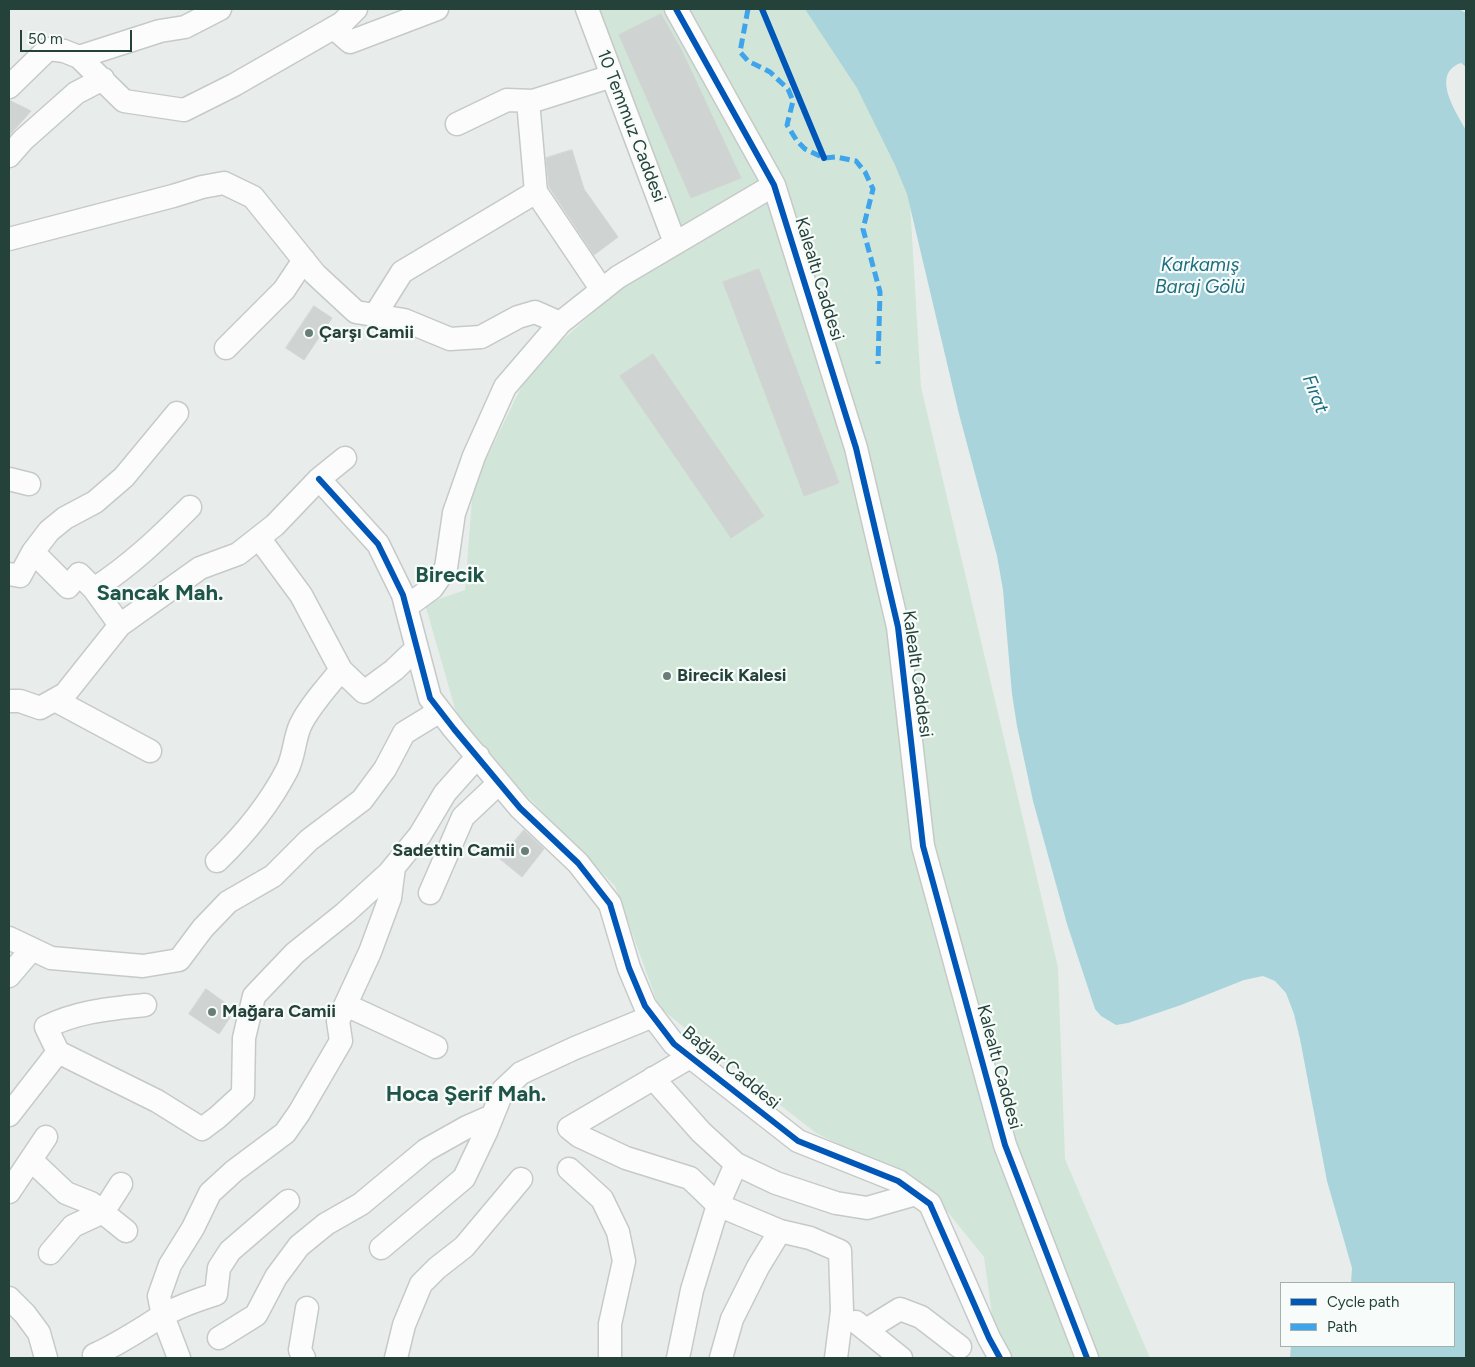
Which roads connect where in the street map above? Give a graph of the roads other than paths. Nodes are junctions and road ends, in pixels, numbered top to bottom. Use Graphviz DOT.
graph roads {
  1 [pos="220,9"];
  2 [pos="356,9"];
  3 [pos="437,9"];
  4 [pos="587,9"];
  5 [pos="676,9"];
  6 [pos="334,28"];
  7 [pos="80,57"];
  8 [pos="612,76"];
  9 [pos="103,79"];
  10 [pos="9,87"];
  11 [pos="528,101"];
  12 [pos="457,124"];
  13 [pos="9,156"];
  14 [pos="774,185"];
  15 [pos="536,192"];
  16 [pos="9,239"];
  17 [pos="676,243"];
  18 [pos="304,260"];
  19 [pos="602,290"];
  20 [pos="375,315"];
  21 [pos="560,323"];
  22 [pos="226,348"];
  23 [pos="177,413"];
  24 [pos="345,458"];
  25 [pos="319,479"];
  26 [pos="190,507"];
  27 [pos="259,538"];
  28 [pos="33,552"];
  29 [pos="9,574"];
  30 [pos="94,589"];
  31 [pos="406,608"];
  32 [pos="120,626"];
  33 [pos="416,649"];
  34 [pos="341,670"];
  35 [pos="55,700"];
  36 [pos="9,701"];
  37 [pos="440,711"];
  38 [pos="150,752"];
  39 [pos="478,756"];
  40 [pos="499,782"];
  41 [pos="217,861"];
  42 [pos="394,866"];
  43 [pos="430,893"];
  44 [pos="9,938"];
  45 [pos="32,949"];
  46 [pos="9,976"];
  47 [pos="145,1005"];
  48 [pos="346,1005"];
  49 [pos="653,1016"];
  50 [pos="436,1047"];
  51 [pos="58,1052"];
  52 [pos="690,1057"];
  53 [pos="653,1078"];
  54 [pos="9,1115"];
  55 [pos="492,1116"];
  56 [pos="46,1137"];
  57 [pos="31,1160"];
  58 [pos="736,1164"];
  59 [pos="569,1169"];
  60 [pos="521,1179"];
  61 [pos="121,1184"];
  62 [pos="9,1192"];
  63 [pos="916,1194"];
  64 [pos="288,1201"];
  65 [pos="718,1205"];
  66 [pos="104,1212"];
  67 [pos="126,1231"];
  68 [pos="780,1232"];
  69 [pos="381,1248"];
  70 [pos="50,1253"];
  71 [pos="9,1298"];
  72 [pos="307,1308"];
  73 [pos="842,1311"];
  74 [pos="163,1316"];
  75 [pos="866,1330"];
  76 [pos="219,1338"];
  77 [pos="960,1347"];
  78 [pos="94,1354"];
  79 [pos="46,1358"];
  80 [pos="179,1358"];
  81 [pos="304,1358"];
  82 [pos="396,1358"];
  83 [pos="610,1358"];
  84 [pos="678,1358"];
  85 [pos="721,1358"];
  86 [pos="836,1358"];
  87 [pos="901,1358"];
  88 [pos="1000,1358"];
  89 [pos="1087,1358"];
  1 -- 7 [label="street"];
  2 -- 6 [label="street"];
  3 -- 6 [label="street"];
  4 -- 8 [label="street, 10 Temmuz Caddesi"];
  5 -- 14 [label="street, Kalealtı Caddesi"];
  6 -- 9 [label="street"];
  7 -- 9 [label="street"];
  7 -- 10 [label="street"];
  8 -- 11 [label="street"];
  8 -- 17 [label="street, 10 Temmuz Caddesi"];
  9 -- 13 [label="street"];
  11 -- 12 [label="street"];
  11 -- 15 [label="street"];
  14 -- 17 [label="street"];
  14 -- 89 [label="street, Kalealtı Caddesi"];
  15 -- 19 [label="street"];
  15 -- 20 [label="street"];
  16 -- 18 [label="street"];
  17 -- 19 [label="street"];
  18 -- 20 [label="street"];
  18 -- 22 [label="street"];
  19 -- 21 [label="street"];
  20 -- 21 [label="street"];
  21 -- 31 [label="street"];
  23 -- 28 [label="street"];
  24 -- 25 [label="street"];
  25 -- 27 [label="street"];
  25 -- 31 [label="street, Bağlar Caddesi"];
  26 -- 30 [label="street"];
  27 -- 32 [label="street"];
  27 -- 34 [label="street"];
  28 -- 29 [label="street"];
  28 -- 30 [label="street"];
  30 -- 32 [label="street"];
  31 -- 33 [label="street, Bağlar Caddesi"];
  32 -- 35 [label="street"];
  33 -- 34 [label="street"];
  33 -- 37 [label="street, Bağlar Caddesi"];
  34 -- 41 [label="street"];
  35 -- 36 [label="street"];
  35 -- 38 [label="street"];
  37 -- 39 [label="street, Bağlar Caddesi"];
  37 -- 45 [label="street"];
  39 -- 40 [label="street, Bağlar Caddesi"];
  39 -- 42 [label="street"];
  40 -- 43 [label="street"];
  40 -- 49 [label="street, Bağlar Caddesi"];
  42 -- 48 [label="street"];
  42 -- 51 [label="street"];
  44 -- 45 [label="street"];
  45 -- 46 [label="street"];
  47 -- 51 [label="street"];
  48 -- 50 [label="street"];
  48 -- 74 [label="street"];
  49 -- 52 [label="street, Bağlar Caddesi"];
  49 -- 55 [label="street"];
  51 -- 54 [label="street"];
  52 -- 53 [label="street"];
  52 -- 63 [label="street, Bağlar Caddesi"];
  53 -- 58 [label="street"];
  53 -- 65 [label="street"];
  55 -- 69 [label="street"];
  55 -- 76 [label="street"];
  56 -- 57 [label="street"];
  57 -- 62 [label="street"];
  57 -- 66 [label="street"];
  58 -- 63 [label="street"];
  58 -- 65 [label="street"];
  59 -- 83 [label="street"];
  60 -- 82 [label="street"];
  61 -- 66 [label="street"];
  63 -- 88 [label="street, Bağlar Caddesi"];
  64 -- 74 [label="street"];
  65 -- 68 [label="street"];
  65 -- 84 [label="street"];
  66 -- 67 [label="street"];
  66 -- 70 [label="street"];
  68 -- 73 [label="street"];
  68 -- 85 [label="street"];
  71 -- 79 [label="street"];
  72 -- 81 [label="street"];
  73 -- 75 [label="street"];
  73 -- 86 [label="street"];
  74 -- 78 [label="street"];
  74 -- 80 [label="street"];
  75 -- 77 [label="street"];
  75 -- 87 [label="street"];
}
